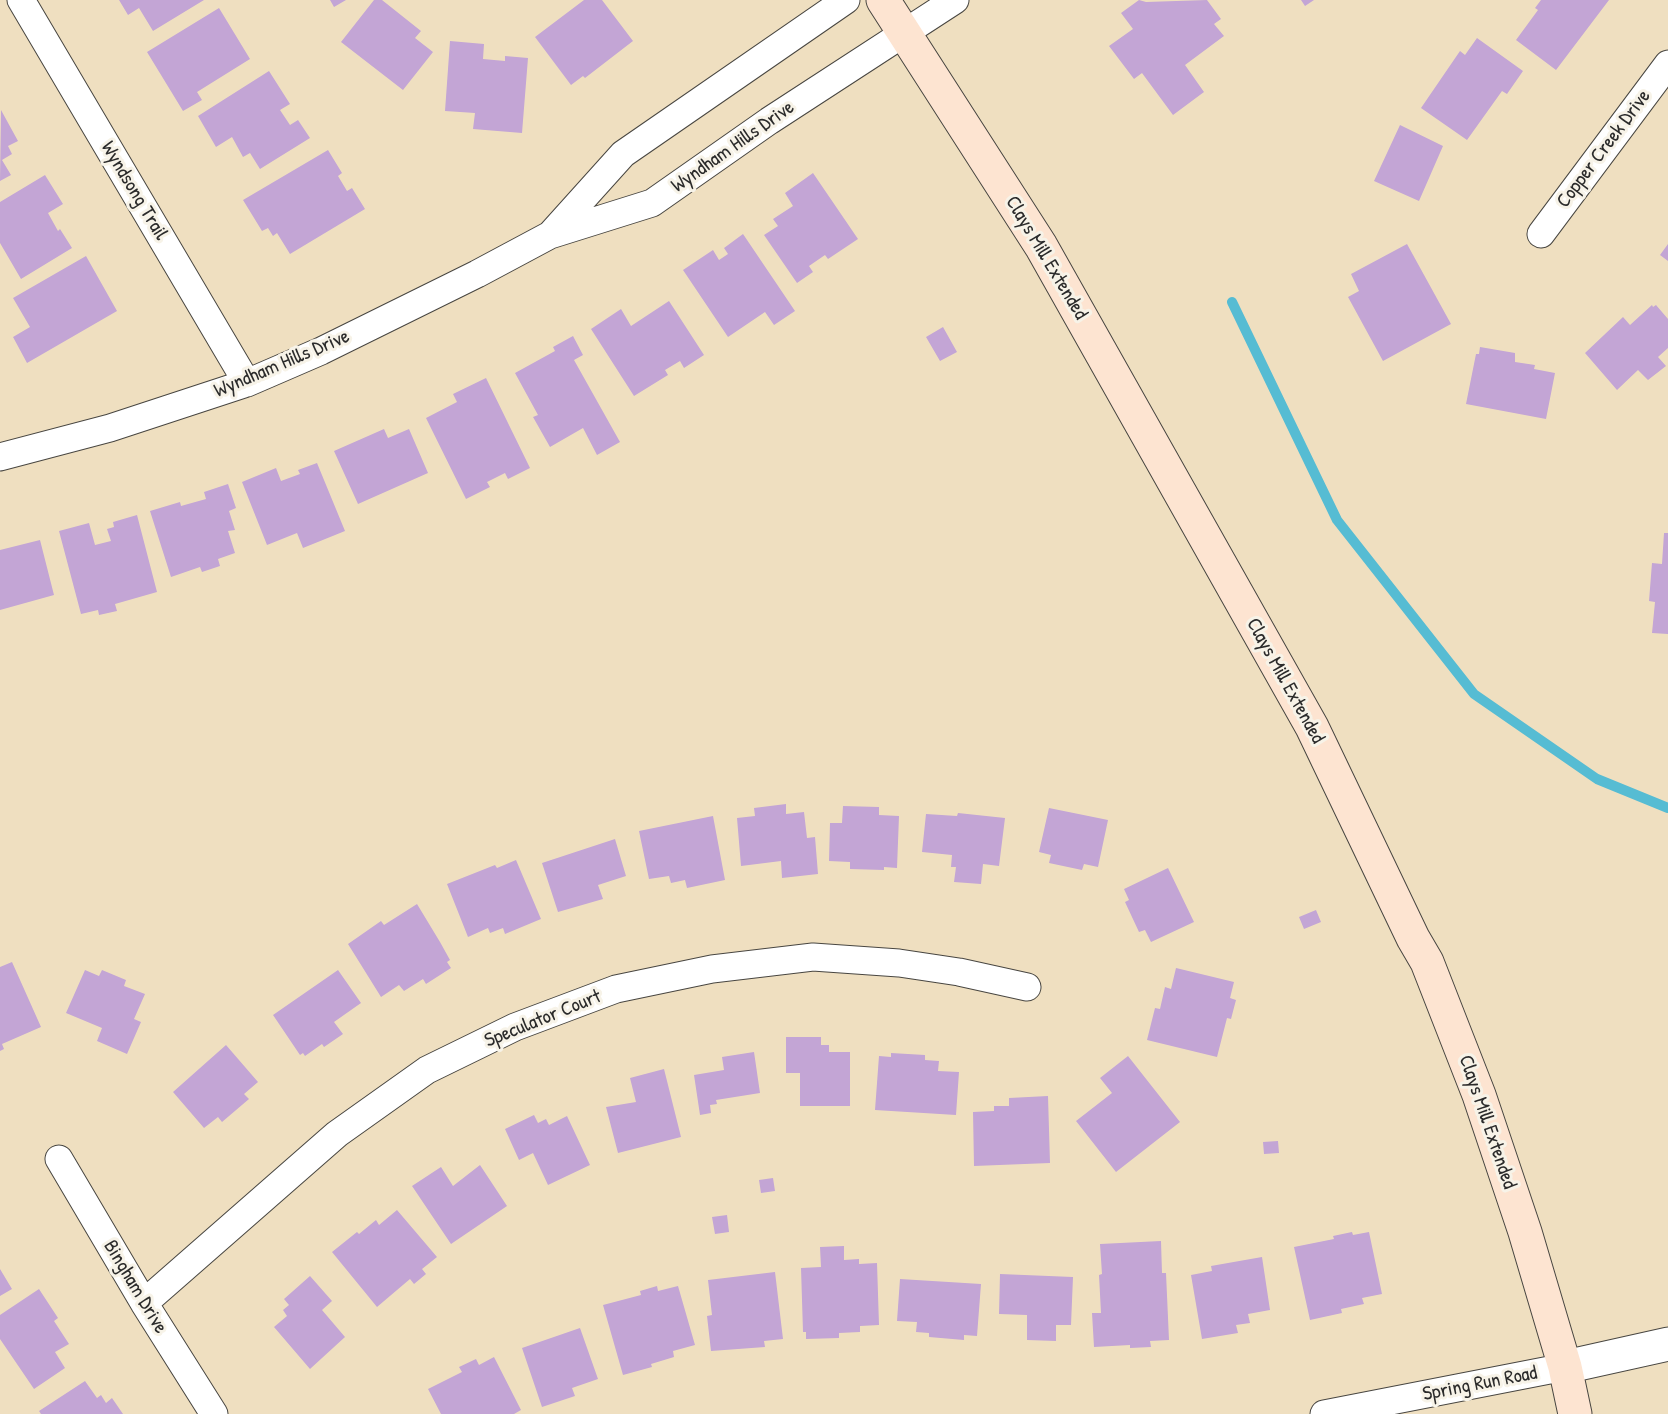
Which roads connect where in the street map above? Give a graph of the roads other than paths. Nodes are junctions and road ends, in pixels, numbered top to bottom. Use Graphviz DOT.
graph roads {
  1 [pos="21,0"];
  2 [pos="846,0"];
  3 [pos="883,0"];
  4 [pos="955,0"];
  5 [pos="904,32"];
  6 [pos="1668,64"];
  7 [pos="1541,234"];
  8 [pos="550,235"];
  9 [pos="247,383"];
  10 [pos="0,458"];
  11 [pos="1027,987"];
  12 [pos="59,1158"];
  13 [pos="144,1303"];
  14 [pos="1668,1344"];
  15 [pos="1566,1367"];
  16 [pos="214,1414"];
  17 [pos="1324,1414"];
  18 [pos="1575,1414"];
  1 -- 9 [label="street, Wyndsong Trail"];
  2 -- 8 [label="street, Wyndham Hills Drive"];
  3 -- 5 [label="main road, Clays Mill Extended"];
  4 -- 5 [label="street, Wyndham Hills Drive"];
  5 -- 8 [label="street, Wyndham Hills Drive"];
  5 -- 15 [label="main road, Clays Mill Extended"];
  6 -- 7 [label="street, Copper Creek Drive"];
  8 -- 9 [label="street, Wyndham Hills Drive"];
  9 -- 10 [label="street, Wyndham Hills Drive"];
  11 -- 13 [label="street, Speculator Court"];
  12 -- 13 [label="street, Bingham Drive"];
  13 -- 16 [label="street, Bingham Drive"];
  14 -- 15 [label="street"];
  15 -- 17 [label="street, Spring Run Road"];
  15 -- 18 [label="main road, Clays Mill Extended"];
}
